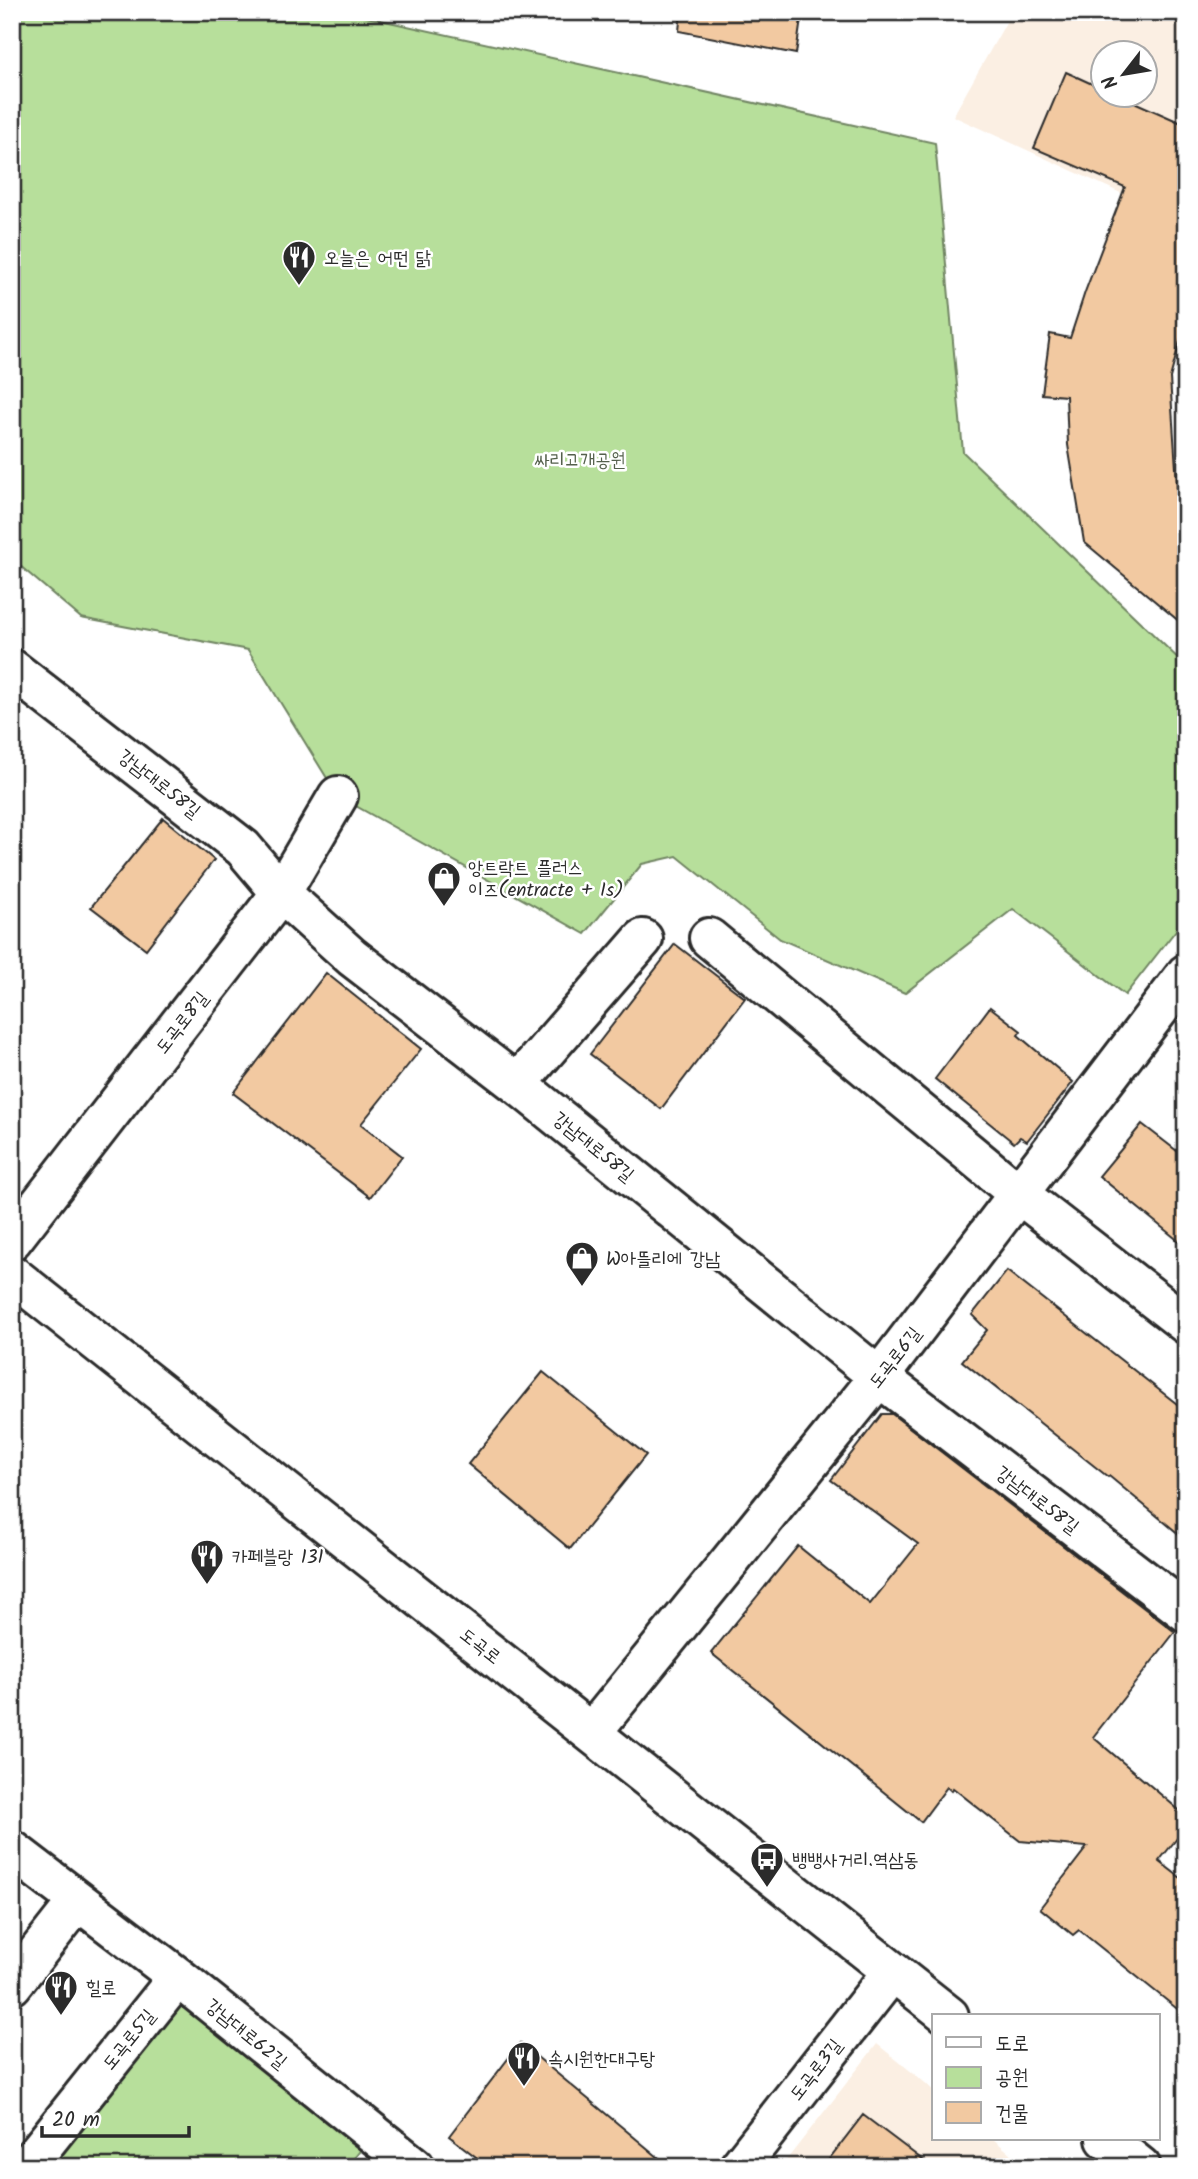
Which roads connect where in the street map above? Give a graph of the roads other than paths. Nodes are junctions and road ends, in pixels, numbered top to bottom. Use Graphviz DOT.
graph roads {
  1 [pos="12,668"];
  2 [pos="338,796"];
  3 [pos="281,892"];
  4 [pos="709,938"];
  5 [pos="643,939"];
  6 [pos="1186,974"];
  7 [pos="517,1084"];
  8 [pos="1019,1194"];
  9 [pos="12,1240"];
  10 [pos="12,1275"];
  11 [pos="1186,1324"];
  12 [pos="879,1377"];
  13 [pos="1186,1612"];
  14 [pos="592,1732"];
  15 [pos="12,1850"];
  16 [pos="78,1901"];
  17 [pos="892,1972"];
  18 [pos="178,1977"];
  19 [pos="12,1984"];
  20 [pos="946,2014"];
  21 [pos="1107,2140"];
  22 [pos="26,2167"];
  23 [pos="415,2167"];
  24 [pos="739,2167"];
  25 [pos="1141,2167"];
  1 -- 3 [label="street, 강남대로58길"];
  2 -- 3 [label="street, 도곡로8길"];
  3 -- 7 [label="street, 강남대로58길"];
  3 -- 9 [label="street, 도곡로8길"];
  4 -- 8 [label="street"];
  5 -- 7 [label="street"];
  6 -- 8 [label="street, 도곡로6길"];
  7 -- 12 [label="street, 강남대로58길"];
  8 -- 11 [label="street"];
  8 -- 12 [label="street, 도곡로6길"];
  10 -- 14 [label="street, 도곡로"];
  12 -- 13 [label="street, 강남대로58길"];
  12 -- 14 [label="street, 도곡로6길"];
  14 -- 17 [label="street, 도곡로"];
  15 -- 16 [label="street, 강남대로62길"];
  16 -- 18 [label="street, 강남대로62길"];
  16 -- 19 [label="street"];
  17 -- 20 [label="street, 도곡로"];
  17 -- 24 [label="street, 도곡로3길"];
  18 -- 22 [label="street, 도곡로5길"];
  18 -- 23 [label="street, 강남대로62길"];
  21 -- 25 [label="street"];
}
